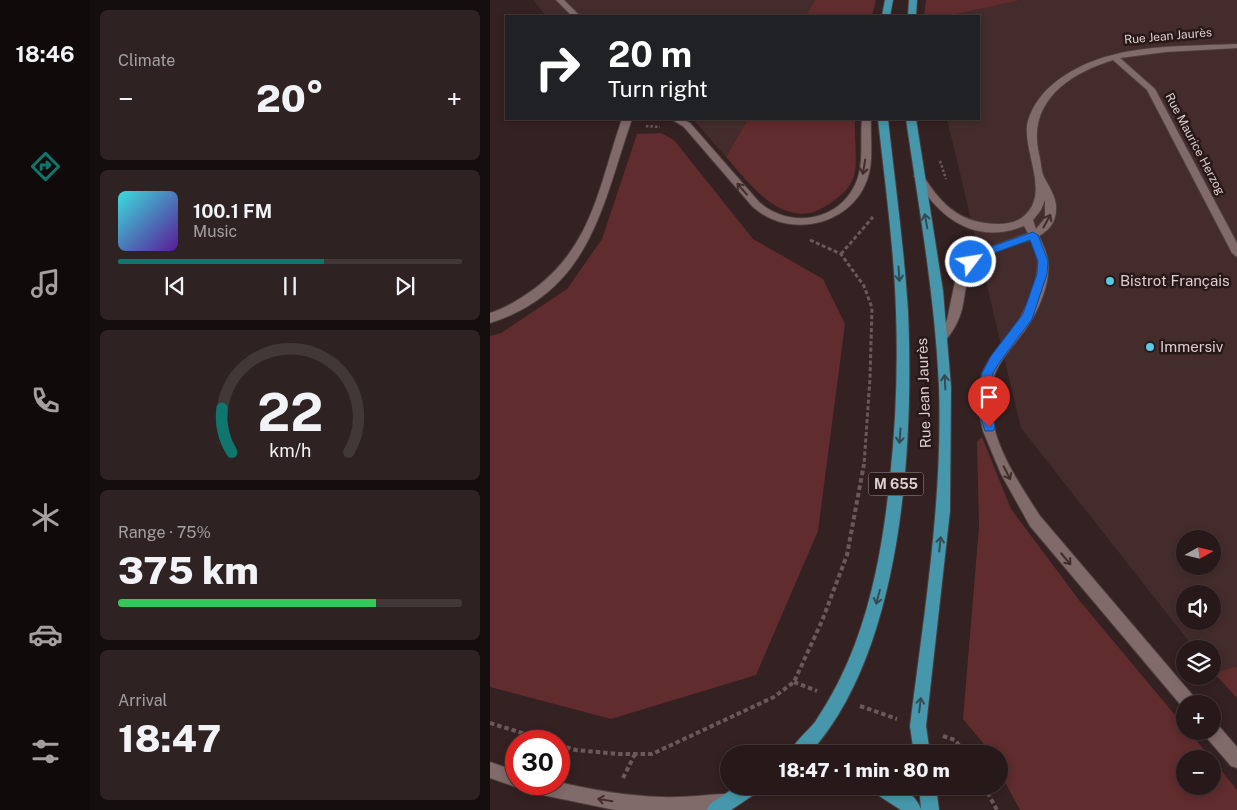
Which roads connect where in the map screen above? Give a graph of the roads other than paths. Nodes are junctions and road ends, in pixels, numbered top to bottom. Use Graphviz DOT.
graph roads {
  1 [pos="560,0"];
  2 [pos="889,0"];
  3 [pos="912,0"];
  4 [pos="575,15"];
  5 [pos="886,15"];
  6 [pos="912,15"];
  7 [pos="1237,46"];
  8 [pos="1115,58"];
  9 [pos="627,120"];
  10 [pos="677,120"];
  11 [pos="866,120"];
  12 [pos="883,120"];
  13 [pos="911,120"];
  14 [pos="1039,174"];
  15 [pos="919,176"];
  16 [pos="1027,220"];
  17 [pos="1033,235"];
  18 [pos="1237,253"];
  19 [pos="490,318"];
  20 [pos="942,337"];
  21 [pos="1182,695"];
  22 [pos="1220,740"];
  23 [pos="803,745"];
  24 [pos="921,745"];
  25 [pos="1237,760"];
  26 [pos="490,770"];
  27 [pos="505,775"];
  28 [pos="570,794"];
  29 [pos="738,795"];
  30 [pos="893,795"];
  31 [pos="928,795"];
  32 [pos="720,807"];
  33 [pos="913,810"];
  34 [pos="930,810"];
  1 -- 4 [label="street"];
  2 -- 5 [label="main road"];
  3 -- 6 [label="main road"];
  7 -- 8 [label="street, Rue Jean Jaurès"];
  8 -- 14 [label="street, Rue Jean Jaurès"];
  8 -- 18 [label="street, Rue Maurice Herzog"];
  9 -- 19 [label="street"];
  11 -- 10 [label="street, one-way"];
  12 -- 23 [label="main road, Rue Jean Jaurès / M 655, one-way"];
  13 -- 15 [label="main road, Rue Jean Jaurès / M 655"];
  14 -- 16 [label="street"];
  17 -- 14 [label="street, one-way"];
  15 -- 16 [label="street"];
  20 -- 15 [label="main road, Rue Jean Jaurès / M 655, one-way"];
  16 -- 17 [label="street"];
  17 -- 20 [label="street"];
  17 -- 21 [label="street, one-way"];
  24 -- 20 [label="main road, Rue Jean Jaurès / M 655, one-way"];
  22 -- 25 [label="street"];
  26 -- 27 [label="street"];
  32 -- 28 [label="street, one-way"];
  29 -- 32 [label="main road"];
  30 -- 33 [label="main road"];
  31 -- 34 [label="main road"];
}
